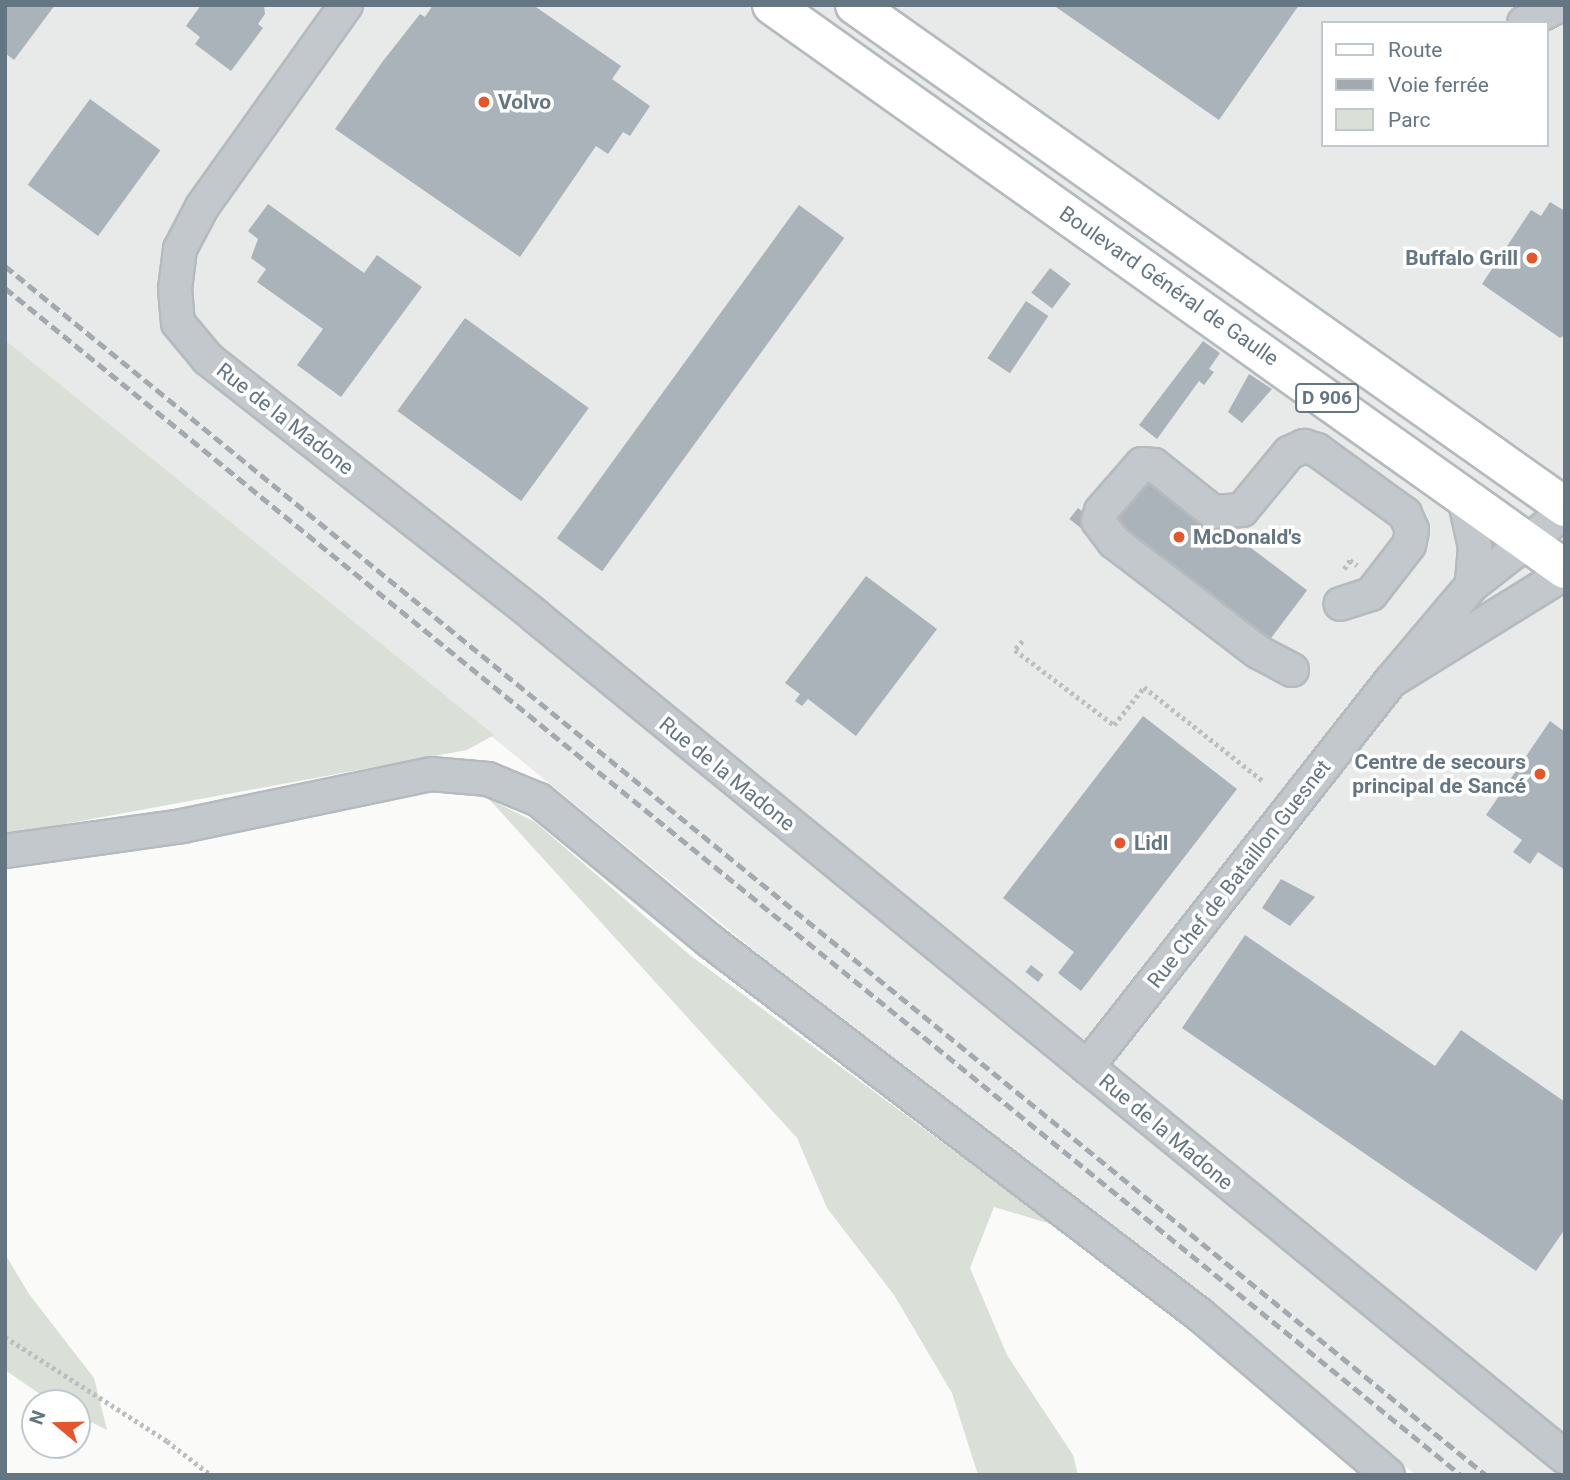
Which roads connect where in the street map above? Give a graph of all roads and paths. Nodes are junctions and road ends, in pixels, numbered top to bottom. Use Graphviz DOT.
graph roads {
  1 [pos="346,5"];
  2 [pos="772,5"];
  3 [pos="855,5"];
  4 [pos="1560,5"];
  5 [pos="1528,21"];
  6 [pos="1463,494"];
  7 [pos="1565,510"];
  8 [pos="1527,542"];
  9 [pos="1565,571"];
  10 [pos="1472,585"];
  11 [pos="1341,604"];
  12 [pos="1023,641"];
  13 [pos="1292,670"];
  14 [pos="1391,681"];
  15 [pos="1263,781"];
  16 [pos="5,851"];
  17 [pos="1087,1067"];
  18 [pos="5,1337"];
  19 [pos="1565,1457"];
  20 [pos="211,1475"];
  21 [pos="1388,1475"];
  1 -- 17 [label="street, Rue de la Madone"];
  2 -- 6 [label="main road, Boulevard Général de Gaulle / D 906"];
  3 -- 7 [label="main road, D 906"];
  4 -- 5 [label="street"];
  6 -- 8 [label="main road, Boulevard Général de Gaulle / D 906"];
  6 -- 10 [label="street"];
  7 -- 8 [label="street, Rue Chef de Bataillon Guesnet"];
  8 -- 9 [label="main road, Boulevard Général de Gaulle / D 906"];
  8 -- 10 [label="street, Rue Chef de Bataillon Guesnet"];
  9 -- 14 [label="street, Rue Chef de Bataillon Guesnet"];
  10 -- 14 [label="street, Rue Chef de Bataillon Guesnet"];
  11 -- 13 [label="street"];
  12 -- 15 [label="path"];
  14 -- 17 [label="street, Rue Chef de Bataillon Guesnet"];
  16 -- 21 [label="street"];
  17 -- 19 [label="street, Rue de la Madone"];
  18 -- 20 [label="path"];
}
